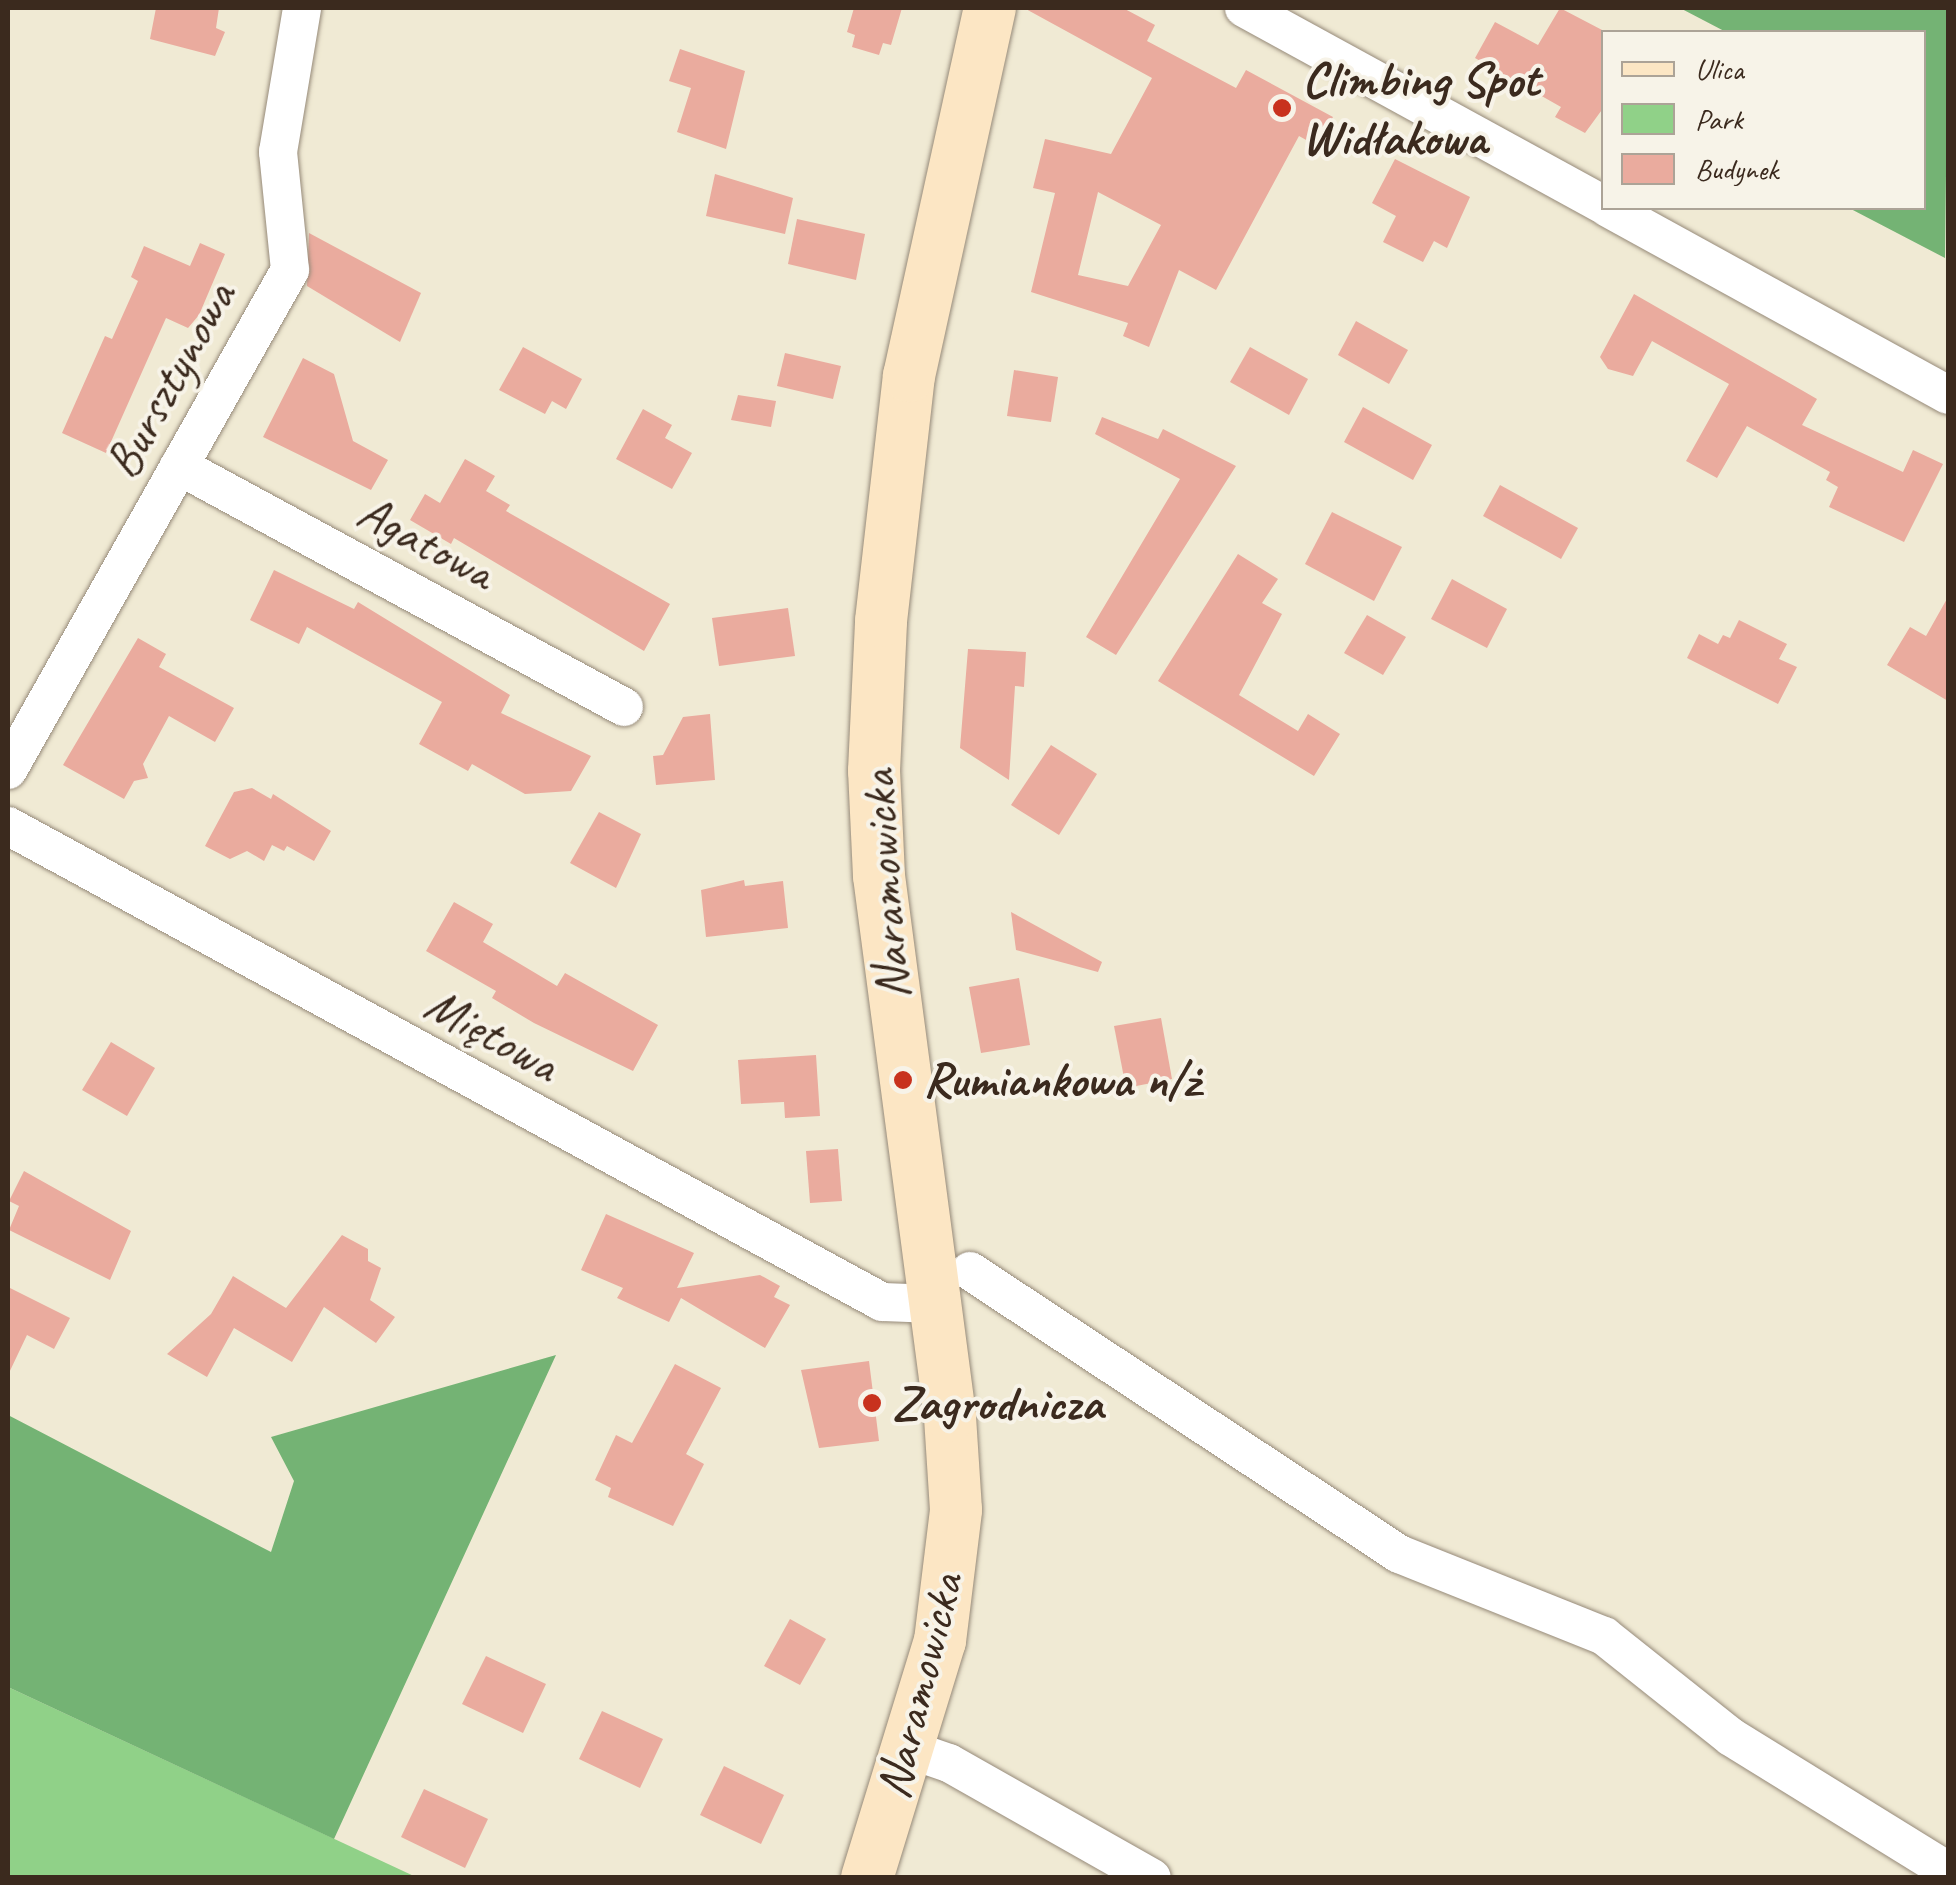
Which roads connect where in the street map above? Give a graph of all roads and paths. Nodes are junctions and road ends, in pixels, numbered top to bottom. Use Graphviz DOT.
graph roads {
  1 [pos="302,8"];
  2 [pos="990,8"];
  3 [pos="1244,8"];
  4 [pos="1601,203"];
  5 [pos="1613,210"];
  6 [pos="1948,395"];
  7 [pos="180,466"];
  8 [pos="624,706"];
  9 [pos="8,770"];
  10 [pos="8,826"];
  11 [pos="953,1288"];
  12 [pos="908,1749"];
  13 [pos="1948,1870"];
  14 [pos="866,1878"];
  15 [pos="1152,1878"];
  1 -- 7 [label="street, Bursztynowa"];
  2 -- 11 [label="street, Naramowicka"];
  3 -- 4 [label="street"];
  5 -- 6 [label="street"];
  7 -- 8 [label="street, Agatowa"];
  7 -- 9 [label="street, Bursztynowa"];
  10 -- 11 [label="street, Miętowa"];
  11 -- 12 [label="street, Naramowicka"];
  11 -- 13 [label="street"];
  12 -- 14 [label="street, Naramowicka"];
  12 -- 15 [label="street"];
}
